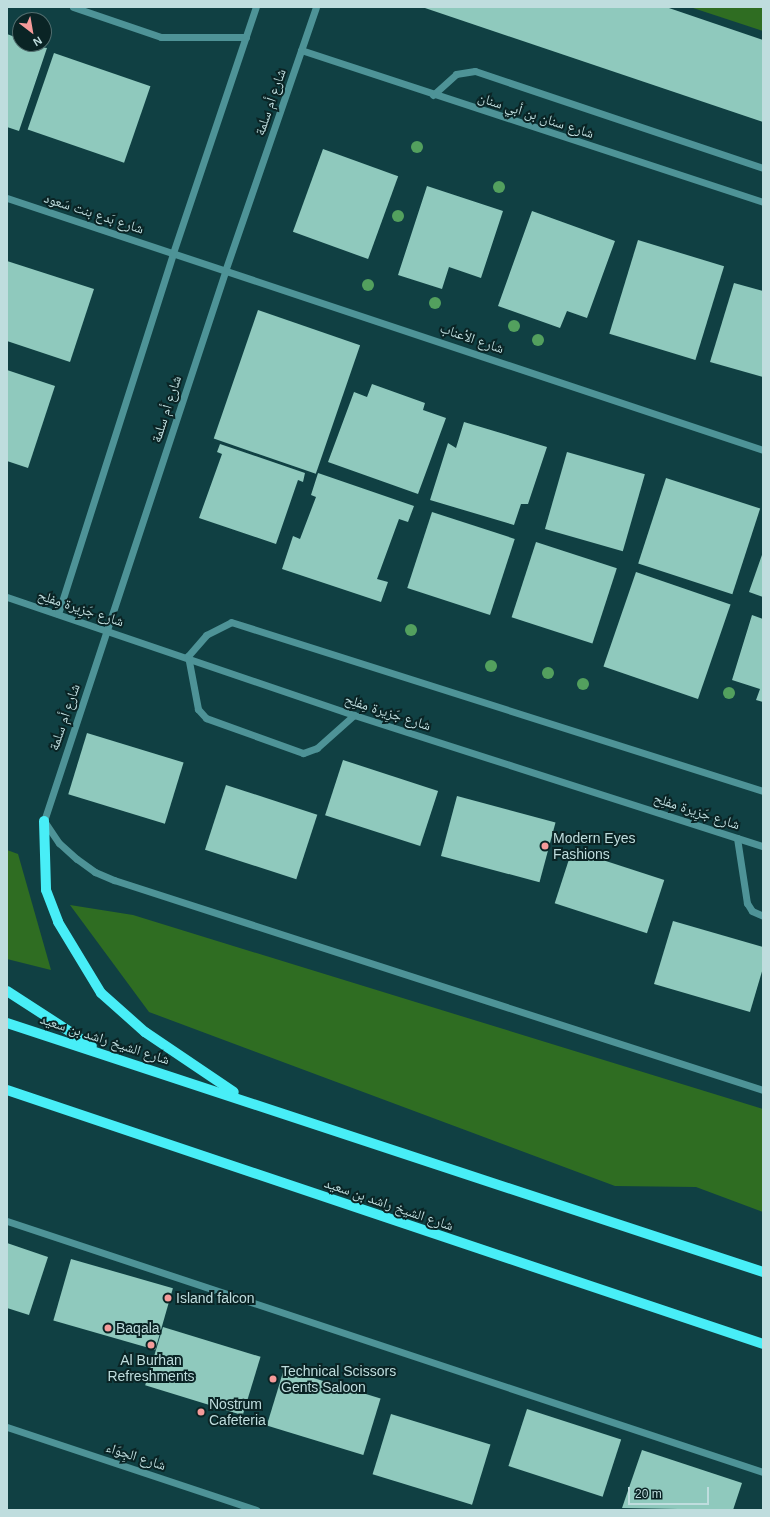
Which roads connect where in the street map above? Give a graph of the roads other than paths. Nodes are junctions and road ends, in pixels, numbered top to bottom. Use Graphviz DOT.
graph roads {
  1 [pos="73,7"];
  2 [pos="256,7"];
  3 [pos="316,7"];
  4 [pos="246,37"];
  5 [pos="301,50"];
  6 [pos="433,95"];
  7 [pos="763,168"];
  8 [pos="7,198"];
  9 [pos="763,202"];
  10 [pos="173,252"];
  11 [pos="226,268"];
  12 [pos="763,450"];
  13 [pos="7,597"];
  14 [pos="58,614"];
  15 [pos="107,630"];
  16 [pos="188,656"];
  17 [pos="354,715"];
  18 [pos="763,791"];
  19 [pos="44,821"];
  20 [pos="737,838"];
  21 [pos="763,846"];
  22 [pos="763,916"];
  23 [pos="7,991"];
  24 [pos="7,1022"];
  25 [pos="104,1054"];
  26 [pos="7,1090"];
  27 [pos="763,1090"];
  28 [pos="244,1099"];
  29 [pos="7,1222"];
  30 [pos="763,1272"];
  31 [pos="763,1344"];
  32 [pos="7,1427"];
  33 [pos="763,1472"];
  34 [pos="257,1510"];
  1 -- 4 [label="street"];
  2 -- 4 [label="street"];
  3 -- 5 [label="street, شارع أم سلمة"];
  4 -- 10 [label="street"];
  5 -- 6 [label="street, شارع سنان بن أبي سنان"];
  5 -- 11 [label="street, شارع أم سلمة"];
  6 -- 7 [label="street"];
  6 -- 9 [label="street, شارع سنان بن أبي سنان"];
  8 -- 10 [label="street, شارع بَدع بنت سَعود"];
  10 -- 11 [label="street, شارع الأعناب"];
  10 -- 14 [label="street"];
  11 -- 12 [label="street, شارع الأعناب"];
  11 -- 15 [label="street, شارع أم سلمة"];
  13 -- 14 [label="street, شارع جَزِيرة مِفلِح"];
  14 -- 15 [label="street, شارع جَزِيرة مِفلِح"];
  15 -- 16 [label="street, شارع جَزِيرة مِفلِح"];
  15 -- 19 [label="street, شارع أم سلمة"];
  16 -- 17 [label="street, شارع جَزِيرة مِفلِح"];
  16 -- 17 [label="street"];
  16 -- 18 [label="street"];
  17 -- 20 [label="street, شارع جَزِيرة مِفلِح"];
  19 -- 27 [label="street"];
  19 -- 28 [label="main road"];
  20 -- 21 [label="street, شارع جَزِيرة مِفلِح"];
  20 -- 22 [label="street"];
  23 -- 25 [label="main road"];
  24 -- 25 [label="main road, شارع الشيخ راشد بن سعيد"];
  25 -- 28 [label="main road, شارع الشيخ راشد بن سعيد"];
  26 -- 31 [label="main road, شارع الشيخ راشد بن سعيد"];
  28 -- 30 [label="main road, شارع الشيخ راشد بن سعيد"];
  29 -- 33 [label="street"];
  32 -- 34 [label="street, شارع الجِوَاء"];
}
